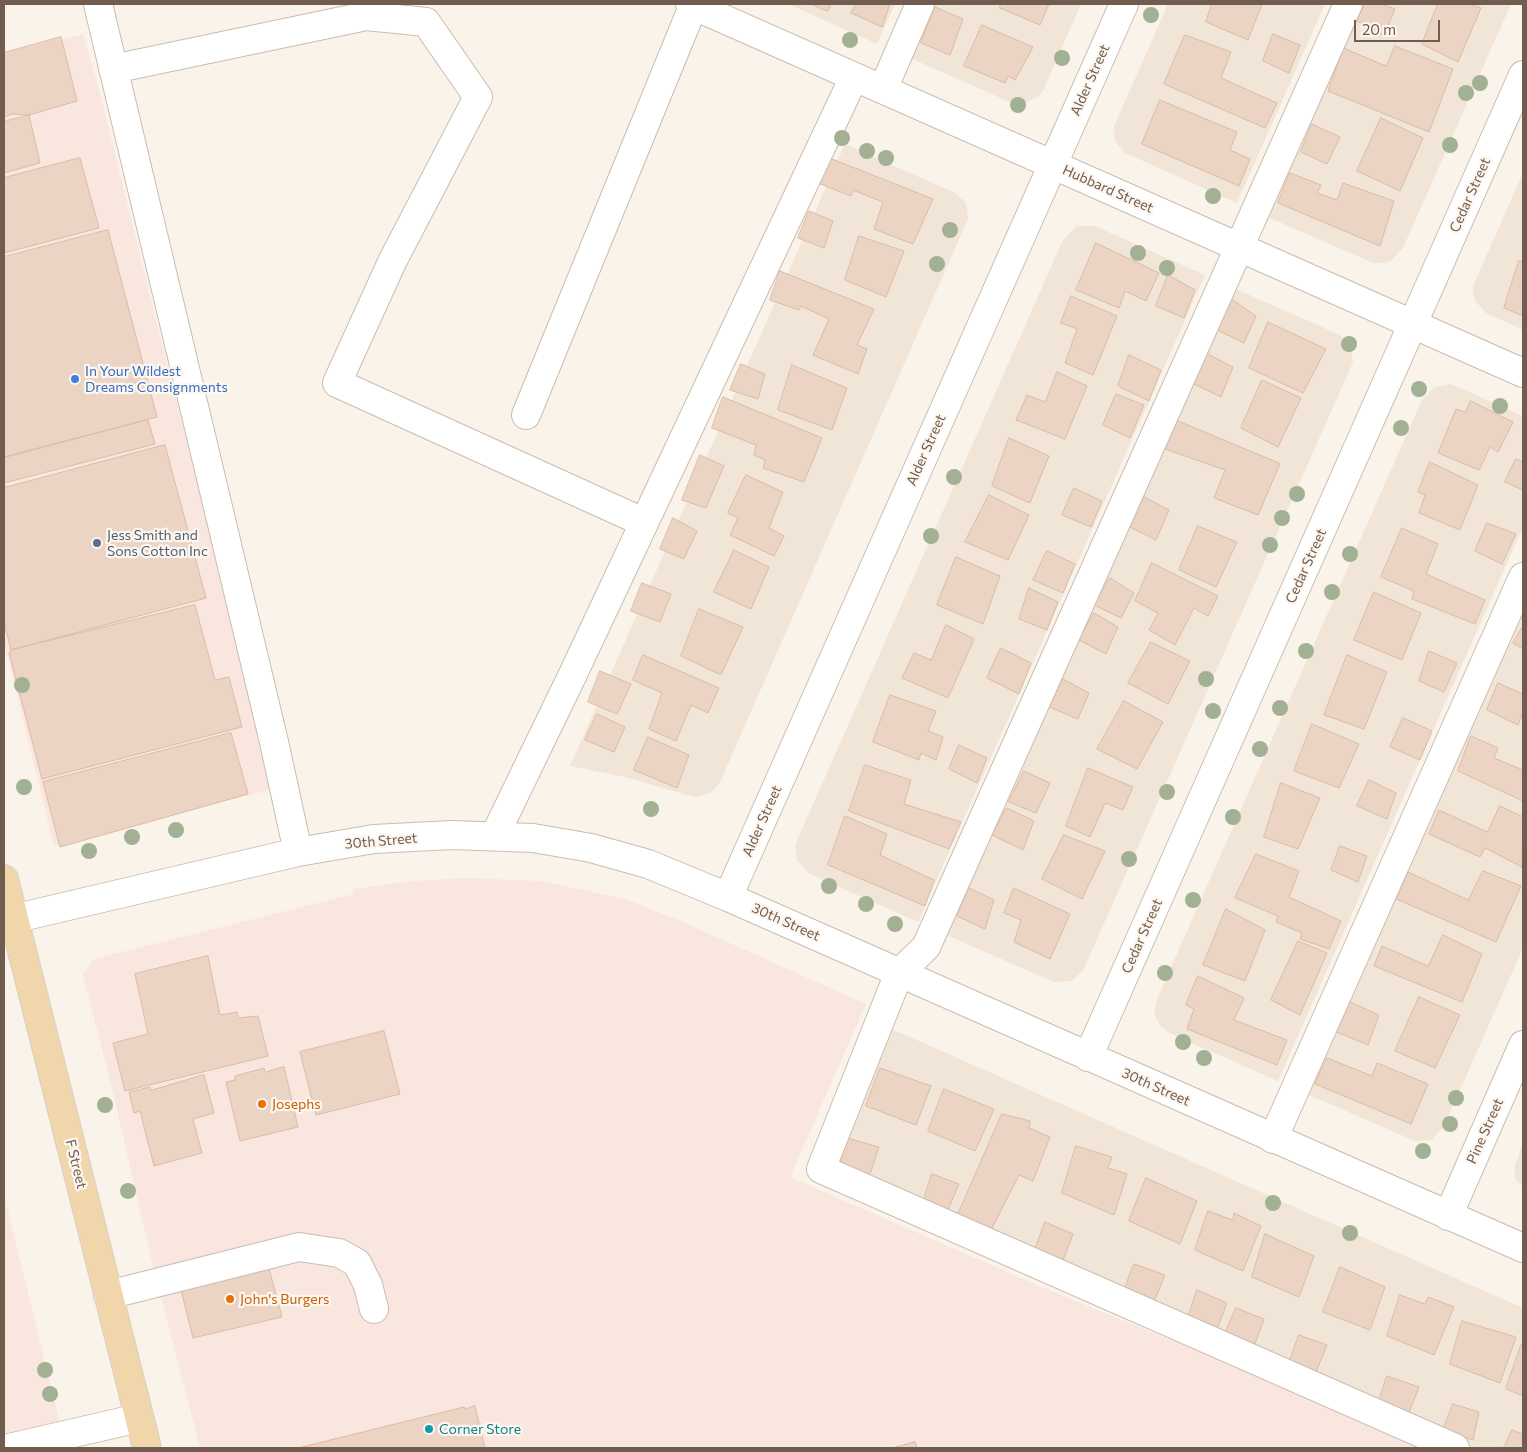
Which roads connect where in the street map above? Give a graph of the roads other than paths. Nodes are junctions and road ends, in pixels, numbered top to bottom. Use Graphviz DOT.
graph roads {
  1 [pos="98,4"];
  2 [pos="692,4"];
  3 [pos="920,4"];
  4 [pos="1124,4"];
  5 [pos="1348,4"];
  6 [pos="113,69"];
  7 [pos="1523,75"];
  8 [pos="854,77"];
  9 [pos="882,89"];
  10 [pos="1053,164"];
  11 [pos="1240,248"];
  12 [pos="1413,324"];
  13 [pos="1523,373"];
  14 [pos="526,415"];
  15 [pos="643,522"];
  16 [pos="1523,577"];
  17 [pos="495,835"];
  18 [pos="298,852"];
  19 [pos="4,879"];
  20 [pos="728,897"];
  21 [pos="9,920"];
  22 [pos="899,972"];
  23 [pos="1523,1045"];
  24 [pos="1088,1057"];
  25 [pos="1274,1139"];
  26 [pos="1448,1216"];
  27 [pos="1523,1248"];
  28 [pos="108,1294"];
  29 [pos="374,1309"];
  30 [pos="139,1418"];
  31 [pos="9,1448"];
  32 [pos="147,1448"];
  33 [pos="1455,1448"];
  1 -- 6 [label="street"];
  2 -- 8 [label="street, Hubbard Street"];
  2 -- 14 [label="street"];
  3 -- 9 [label="street"];
  4 -- 10 [label="street, Alder Street"];
  5 -- 11 [label="street"];
  6 -- 15 [label="street"];
  6 -- 18 [label="street"];
  7 -- 12 [label="street, Cedar Street"];
  8 -- 9 [label="street, Hubbard Street"];
  8 -- 15 [label="street"];
  9 -- 10 [label="street, Hubbard Street"];
  10 -- 11 [label="street, Hubbard Street"];
  10 -- 20 [label="street, Alder Street"];
  11 -- 12 [label="street, Hubbard Street"];
  11 -- 22 [label="street"];
  12 -- 13 [label="street, Hubbard Street"];
  12 -- 24 [label="street, Cedar Street"];
  15 -- 17 [label="street"];
  16 -- 25 [label="street"];
  17 -- 18 [label="street, 30th Street"];
  17 -- 20 [label="street, 30th Street"];
  18 -- 21 [label="street, 30th Street"];
  19 -- 21 [label="main road, F Street"];
  20 -- 22 [label="street, 30th Street"];
  21 -- 28 [label="main road, F Street"];
  22 -- 24 [label="street, 30th Street"];
  22 -- 33 [label="street"];
  23 -- 26 [label="street, Pine Street"];
  24 -- 25 [label="street, 30th Street"];
  25 -- 26 [label="street, 30th Street"];
  26 -- 27 [label="street, 30th Street"];
  28 -- 29 [label="street"];
  28 -- 30 [label="main road, F Street"];
  30 -- 31 [label="street"];
  30 -- 32 [label="main road, F Street"];
}
